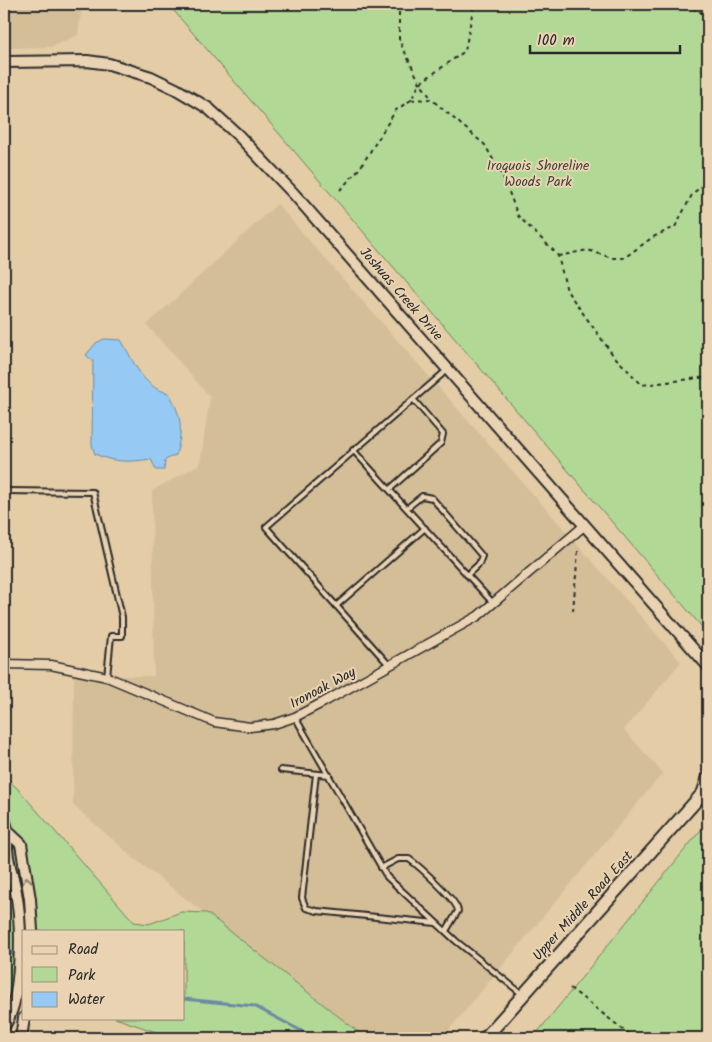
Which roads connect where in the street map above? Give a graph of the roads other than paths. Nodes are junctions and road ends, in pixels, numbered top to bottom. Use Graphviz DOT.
graph roads {
  1 [pos="4,62"];
  2 [pos="448,369"];
  3 [pos="413,399"];
  4 [pos="354,450"];
  5 [pos="390,489"];
  6 [pos="4,492"];
  7 [pos="407,508"];
  8 [pos="585,525"];
  9 [pos="425,528"];
  10 [pos="467,575"];
  11 [pos="493,603"];
  12 [pos="336,606"];
  13 [pos="4,664"];
  14 [pos="390,666"];
  15 [pos="708,666"];
  16 [pos="108,677"];
  17 [pos="295,717"];
  18 [pos="282,770"];
  19 [pos="316,774"];
  20 [pos="329,776"];
  21 [pos="708,778"];
  22 [pos="706,792"];
  23 [pos="4,819"];
  24 [pos="8,832"];
  25 [pos="381,868"];
  26 [pos="436,923"];
  27 [pos="32,930"];
  28 [pos="446,932"];
  29 [pos="524,995"];
  30 [pos="24,1020"];
  31 [pos="4,1026"];
  32 [pos="21,1038"];
  33 [pos="485,1038"];
  1 -- 2 [label="street, Joshuas Creek Drive"];
  2 -- 3 [label="lane"];
  2 -- 8 [label="street, Joshuas Creek Drive"];
  3 -- 4 [label="lane"];
  3 -- 5 [label="lane"];
  4 -- 5 [label="lane"];
  4 -- 12 [label="lane"];
  5 -- 7 [label="lane"];
  6 -- 16 [label="lane"];
  7 -- 9 [label="lane"];
  7 -- 10 [label="lane"];
  8 -- 11 [label="street, Ironoak Way"];
  8 -- 15 [label="street, Joshuas Creek Drive"];
  9 -- 10 [label="lane"];
  9 -- 12 [label="lane"];
  10 -- 11 [label="lane"];
  11 -- 14 [label="street, Ironoak Way"];
  12 -- 14 [label="lane"];
  13 -- 16 [label="street, Ironoak Way"];
  14 -- 17 [label="street, Ironoak Way"];
  16 -- 17 [label="street, Ironoak Way"];
  17 -- 20 [label="lane"];
  18 -- 19 [label="lane"];
  19 -- 20 [label="lane"];
  19 -- 26 [label="lane"];
  20 -- 25 [label="lane"];
  21 -- 22 [label="main road, Upper Middle Road East"];
  22 -- 29 [label="main road, Upper Middle Road East"];
  23 -- 24 [label="street"];
  27 -- 24 [label="street, one-way"];
  24 -- 31 [label="street"];
  25 -- 26 [label="lane"];
  25 -- 28 [label="lane"];
  26 -- 28 [label="lane"];
  28 -- 29 [label="lane"];
  29 -- 33 [label="main road, Upper Middle Road East"];
  30 -- 32 [label="street"];
}
